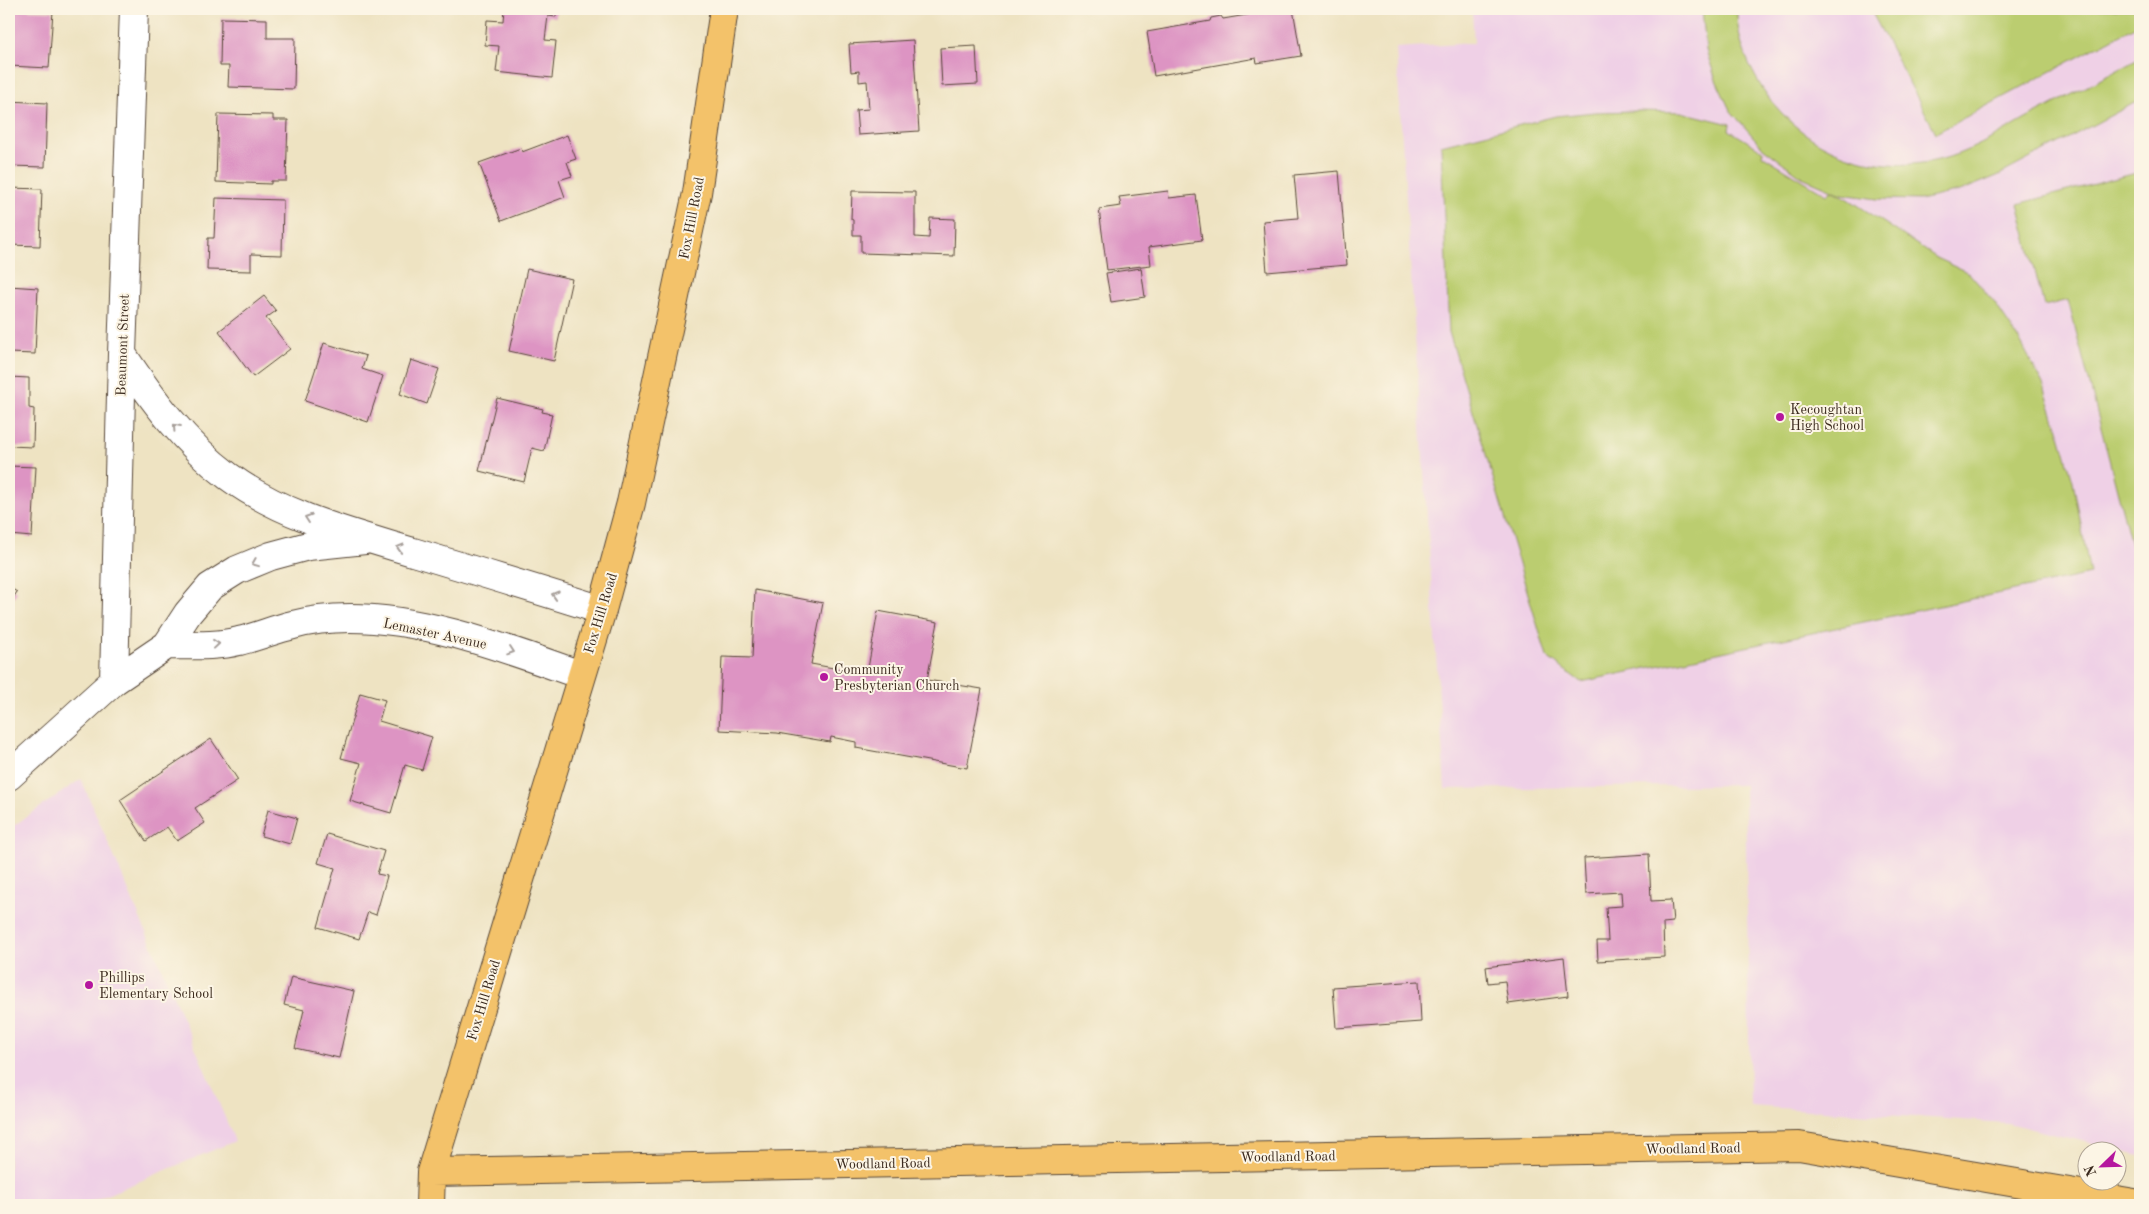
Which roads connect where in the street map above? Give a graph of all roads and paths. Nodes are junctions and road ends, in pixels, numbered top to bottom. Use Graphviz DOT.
graph roads {
  1 [pos="134,9"];
  2 [pos="724,9"];
  3 [pos="122,354"];
  4 [pos="371,539"];
  5 [pos="602,610"];
  6 [pos="167,645"];
  7 [pos="581,675"];
  8 [pos="114,681"];
  9 [pos="9,776"];
  10 [pos="431,1172"];
  11 [pos="2140,1204"];
  12 [pos="430,1205"];
  1 -- 3 [label="street, Beaumont Street"];
  2 -- 5 [label="main road, Fox Hill Road"];
  4 -- 3 [label="street, one-way"];
  3 -- 8 [label="street, Beaumont Street"];
  5 -- 4 [label="street, one-way"];
  4 -- 6 [label="street, one-way"];
  5 -- 7 [label="main road, Fox Hill Road"];
  6 -- 7 [label="street, Lemaster Avenue, one-way"];
  6 -- 8 [label="street"];
  7 -- 10 [label="main road, Fox Hill Road"];
  8 -- 9 [label="street"];
  10 -- 11 [label="main road, Woodland Road"];
  10 -- 12 [label="main road, Fox Hill Road"];
}
